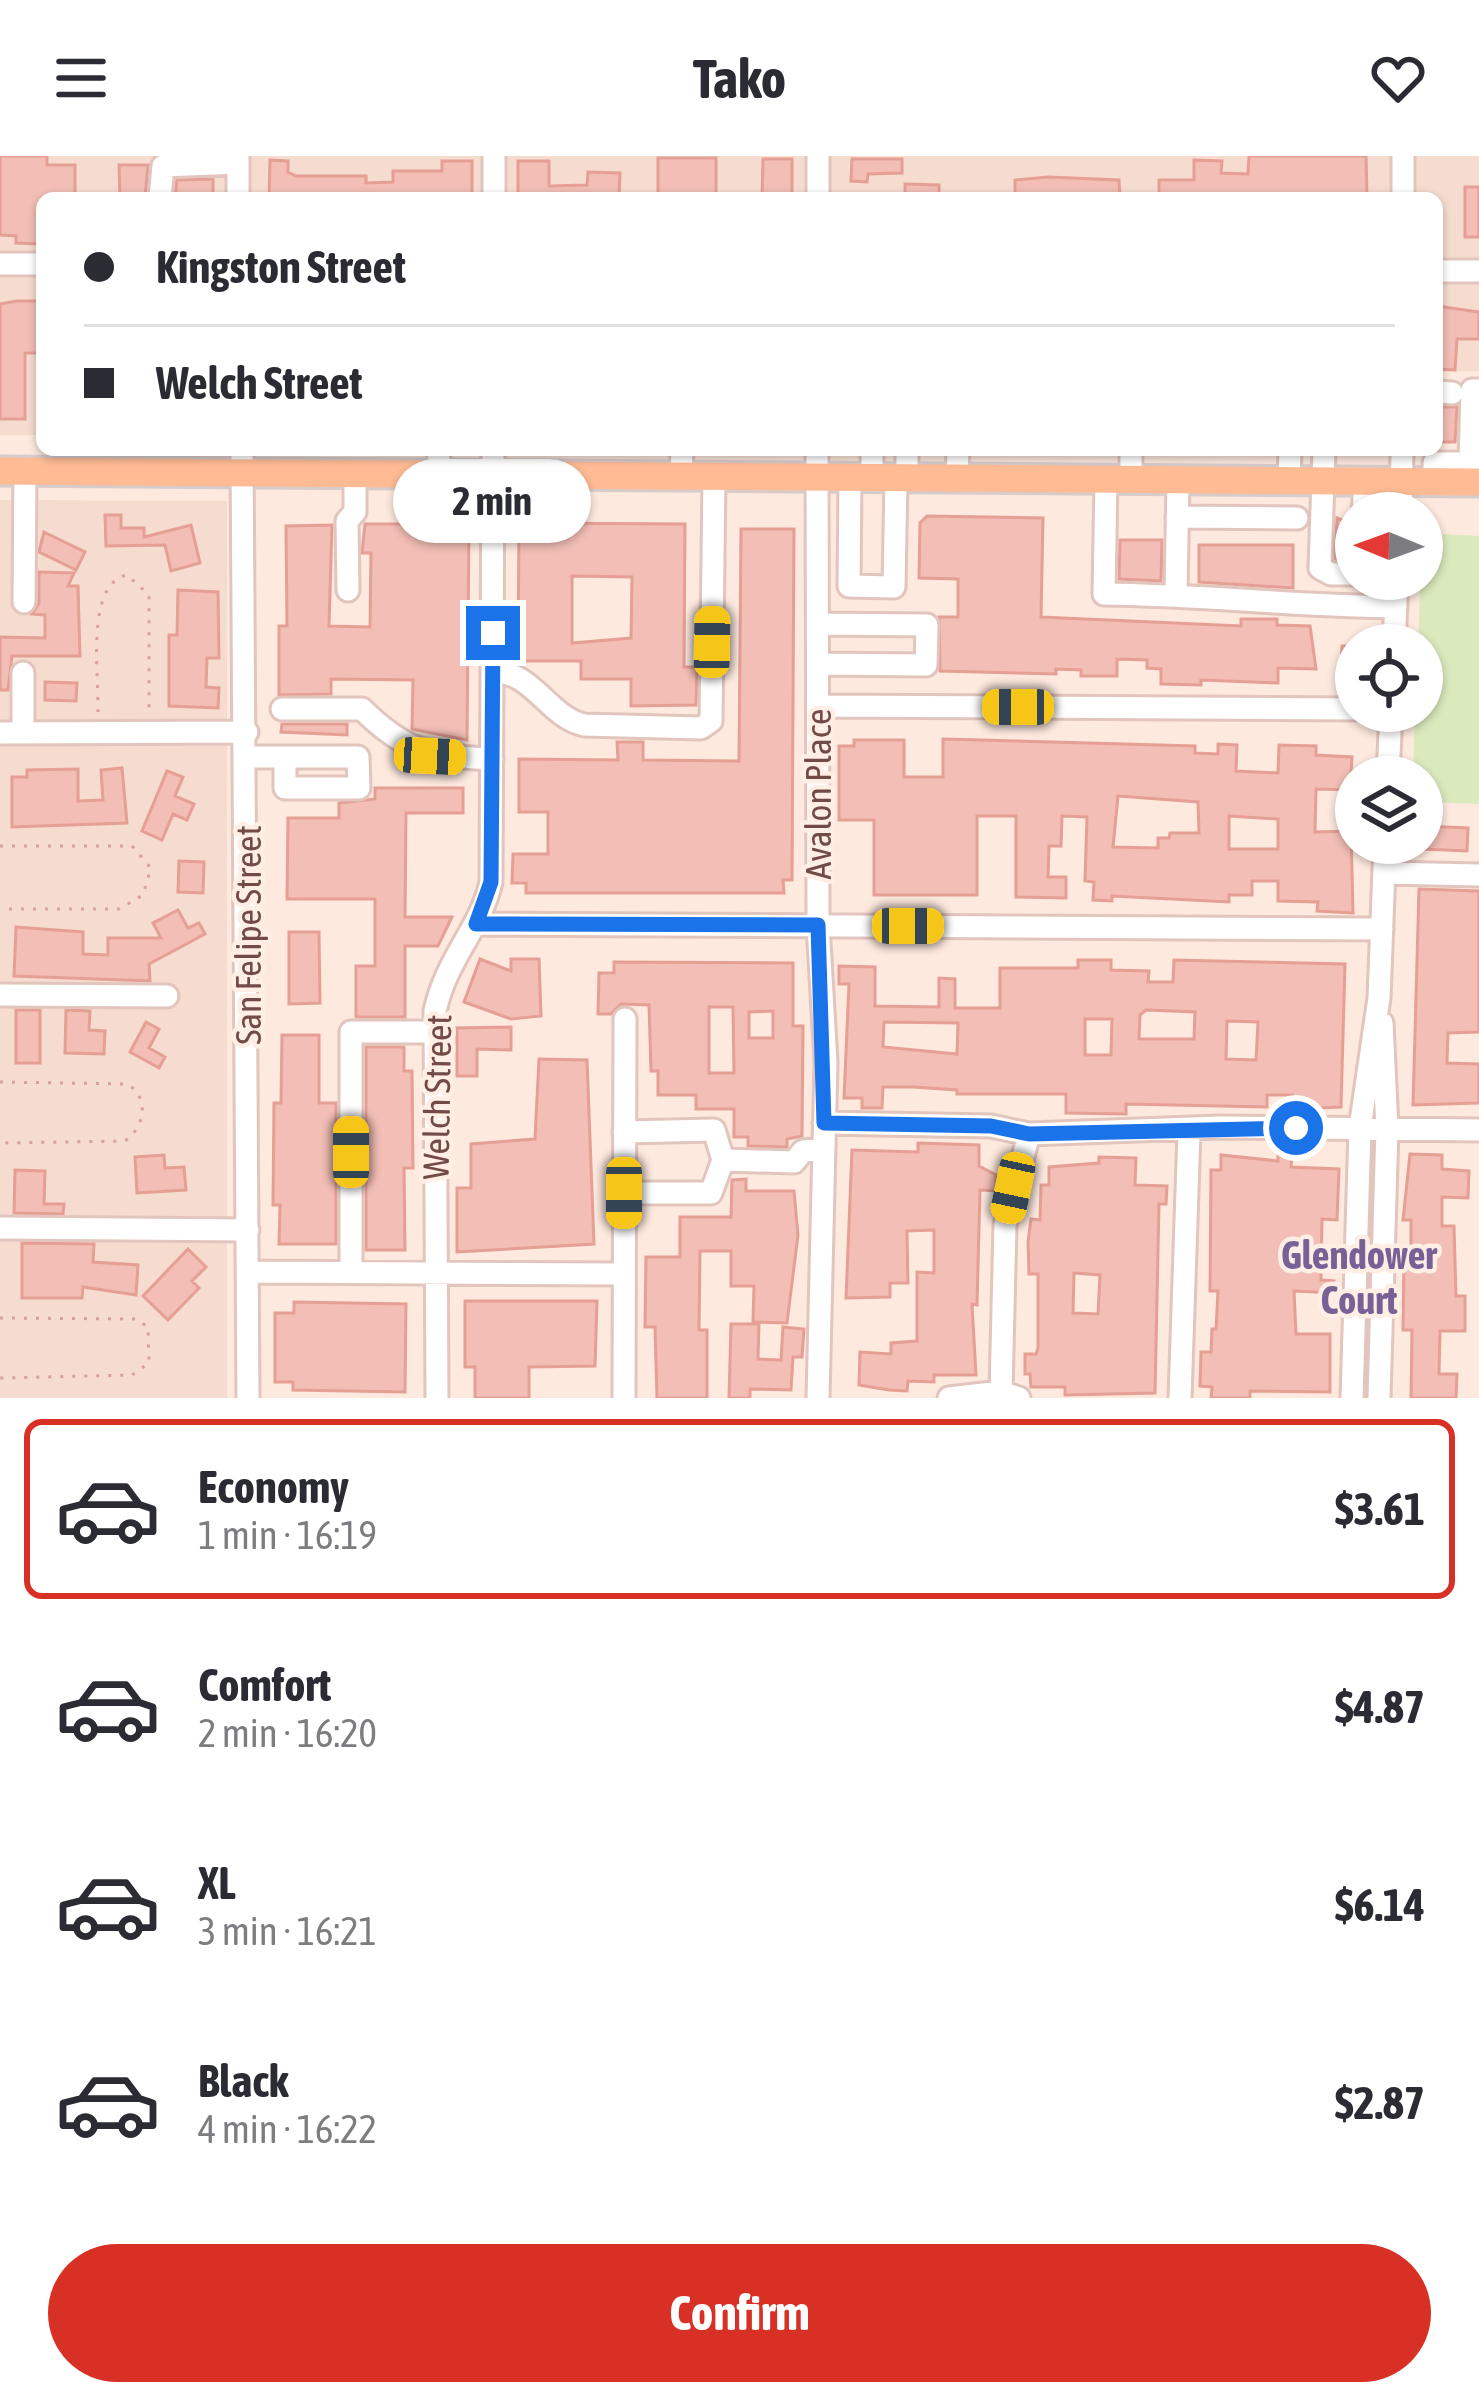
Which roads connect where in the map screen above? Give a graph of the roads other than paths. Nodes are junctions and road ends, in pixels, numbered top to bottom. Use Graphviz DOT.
graph roads {
  1 [pos="494,156"];
  2 [pos="818,156"];
  3 [pos="1403,156"];
  4 [pos="238,160"];
  5 [pos="161,192"];
  6 [pos="238,192"];
  7 [pos="494,192"];
  8 [pos="818,192"];
  9 [pos="1403,192"];
  10 [pos="0,264"];
  11 [pos="36,264"];
  12 [pos="1443,271"];
  13 [pos="1479,272"];
  14 [pos="1479,390"];
  15 [pos="1128,456"];
  16 [pos="1290,456"];
  17 [pos="1324,456"];
  18 [pos="1402,456"];
  19 [pos="176,461"];
  20 [pos="243,461"];
  21 [pos="438,462"];
  22 [pos="493,462"];
  23 [pos="600,463"];
  24 [pos="681,463"];
  25 [pos="817,464"];
  26 [pos="958,464"];
  27 [pos="884,468"];
  28 [pos="1476,470"];
  29 [pos="12,471"];
  30 [pos="355,473"];
  31 [pos="714,476"];
  32 [pos="1118,479"];
  33 [pos="1178,480"];
  34 [pos="1259,481"];
  35 [pos="1289,481"];
  36 [pos="1323,481"];
  37 [pos="1364,481"];
  38 [pos="1402,482"];
  39 [pos="1364,492"];
  40 [pos="1402,492"];
  41 [pos="1177,517"];
  42 [pos="1258,518"];
  43 [pos="1298,518"];
  44 [pos="1335,574"];
  45 [pos="347,590"];
  46 [pos="1176,595"];
  47 [pos="1396,600"];
  48 [pos="24,602"];
  49 [pos="1396,607"];
  50 [pos="818,624"];
  51 [pos="1395,624"];
  52 [pos="818,664"];
  53 [pos="493,672"];
  54 [pos="23,673"];
  55 [pos="818,706"];
  56 [pos="282,709"];
  57 [pos="1335,709"];
  58 [pos="248,732"];
  59 [pos="11,733"];
  60 [pos="248,757"];
  61 [pos="285,757"];
  62 [pos="492,759"];
  63 [pos="1384,864"];
  64 [pos="1384,873"];
  65 [pos="1479,875"];
  66 [pos="476,924"];
  67 [pos="818,925"];
  68 [pos="1382,929"];
  69 [pos="0,995"];
  70 [pos="167,995"];
  71 [pos="1379,998"];
  72 [pos="625,1019"];
  73 [pos="434,1032"];
  74 [pos="824,1123"];
  75 [pos="1360,1128"];
  76 [pos="1387,1129"];
  77 [pos="1479,1130"];
  78 [pos="624,1132"];
  79 [pos="1189,1132"];
  80 [pos="1029,1134"];
  81 [pos="824,1150"];
  82 [pos="723,1160"];
  83 [pos="624,1193"];
  84 [pos="0,1228"];
  85 [pos="248,1230"];
  86 [pos="248,1272"];
  87 [pos="351,1273"];
  88 [pos="437,1273"];
  89 [pos="623,1274"];
  90 [pos="1010,1395"];
  91 [pos="248,1398"];
  92 [pos="437,1398"];
  93 [pos="625,1398"];
  94 [pos="818,1398"];
  95 [pos="949,1398"];
  96 [pos="1180,1398"];
  97 [pos="1352,1398"];
  98 [pos="1379,1398"];
  1 -- 7 [label="street"];
  2 -- 8 [label="street"];
  3 -- 9 [label="street"];
  4 -- 5 [label="street"];
  4 -- 6 [label="street"];
  10 -- 11 [label="street"];
  12 -- 13 [label="street"];
  14 -- 28 [label="street"];
  15 -- 32 [label="street"];
  16 -- 35 [label="street"];
  17 -- 36 [label="street"];
  18 -- 38 [label="street"];
  19 -- 20 [label="main road"];
  19 -- 29 [label="main road"];
  20 -- 30 [label="main road"];
  20 -- 58 [label="street, San Felipe Street"];
  21 -- 22 [label="main road"];
  21 -- 30 [label="main road"];
  22 -- 23 [label="main road"];
  22 -- 53 [label="street, Welch Street"];
  23 -- 24 [label="main road"];
  24 -- 31 [label="main road"];
  25 -- 27 [label="main road"];
  25 -- 31 [label="main road"];
  25 -- 50 [label="street, Avalon Place"];
  26 -- 27 [label="main road"];
  26 -- 32 [label="main road"];
  28 -- 38 [label="main road"];
  29 -- 48 [label="street"];
  30 -- 45 [label="street"];
  31 -- 53 [label="street"];
  32 -- 33 [label="main road"];
  32 -- 46 [label="street"];
  33 -- 34 [label="main road"];
  33 -- 41 [label="street"];
  34 -- 35 [label="main road"];
  34 -- 42 [label="street"];
  35 -- 36 [label="main road"];
  36 -- 37 [label="main road"];
  36 -- 44 [label="street"];
  37 -- 38 [label="main road"];
  37 -- 39 [label="street"];
  38 -- 40 [label="street"];
  41 -- 42 [label="street"];
  41 -- 46 [label="street"];
  42 -- 43 [label="street"];
  46 -- 49 [label="street"];
  47 -- 49 [label="street"];
  49 -- 51 [label="street"];
  50 -- 52 [label="street, Avalon Place"];
  50 -- 52 [label="street"];
  52 -- 55 [label="street, Avalon Place"];
  53 -- 62 [label="street, Welch Street"];
  54 -- 59 [label="street"];
  55 -- 57 [label="street"];
  55 -- 67 [label="street, Avalon Place"];
  56 -- 62 [label="street"];
  58 -- 59 [label="street"];
  58 -- 60 [label="street, San Felipe Street"];
  60 -- 61 [label="street"];
  60 -- 85 [label="street, San Felipe Street"];
  62 -- 66 [label="street, Welch Street"];
  63 -- 64 [label="street"];
  64 -- 65 [label="street"];
  64 -- 68 [label="street"];
  66 -- 67 [label="street"];
  66 -- 73 [label="street, Welch Street"];
  67 -- 68 [label="street"];
  67 -- 74 [label="street, Avalon Place"];
  68 -- 71 [label="street"];
  69 -- 70 [label="street"];
  71 -- 75 [label="street"];
  71 -- 76 [label="street"];
  72 -- 78 [label="street"];
  73 -- 87 [label="street"];
  73 -- 88 [label="street, Welch Street"];
  74 -- 80 [label="street"];
  74 -- 81 [label="street, Avalon Place"];
  75 -- 76 [label="street"];
  75 -- 79 [label="street"];
  75 -- 97 [label="street"];
  76 -- 77 [label="street"];
  76 -- 98 [label="street"];
  78 -- 82 [label="street"];
  78 -- 83 [label="street"];
  79 -- 80 [label="street"];
  79 -- 96 [label="street"];
  80 -- 90 [label="street"];
  81 -- 82 [label="street"];
  81 -- 94 [label="street, Avalon Place"];
  82 -- 83 [label="street"];
  83 -- 89 [label="street"];
  84 -- 85 [label="street"];
  85 -- 86 [label="street, San Felipe Street"];
  86 -- 87 [label="street"];
  86 -- 91 [label="street, San Felipe Street"];
  87 -- 88 [label="street"];
  88 -- 89 [label="street"];
  88 -- 92 [label="street, Welch Street"];
  89 -- 93 [label="street"];
  90 -- 95 [label="street"];
}
